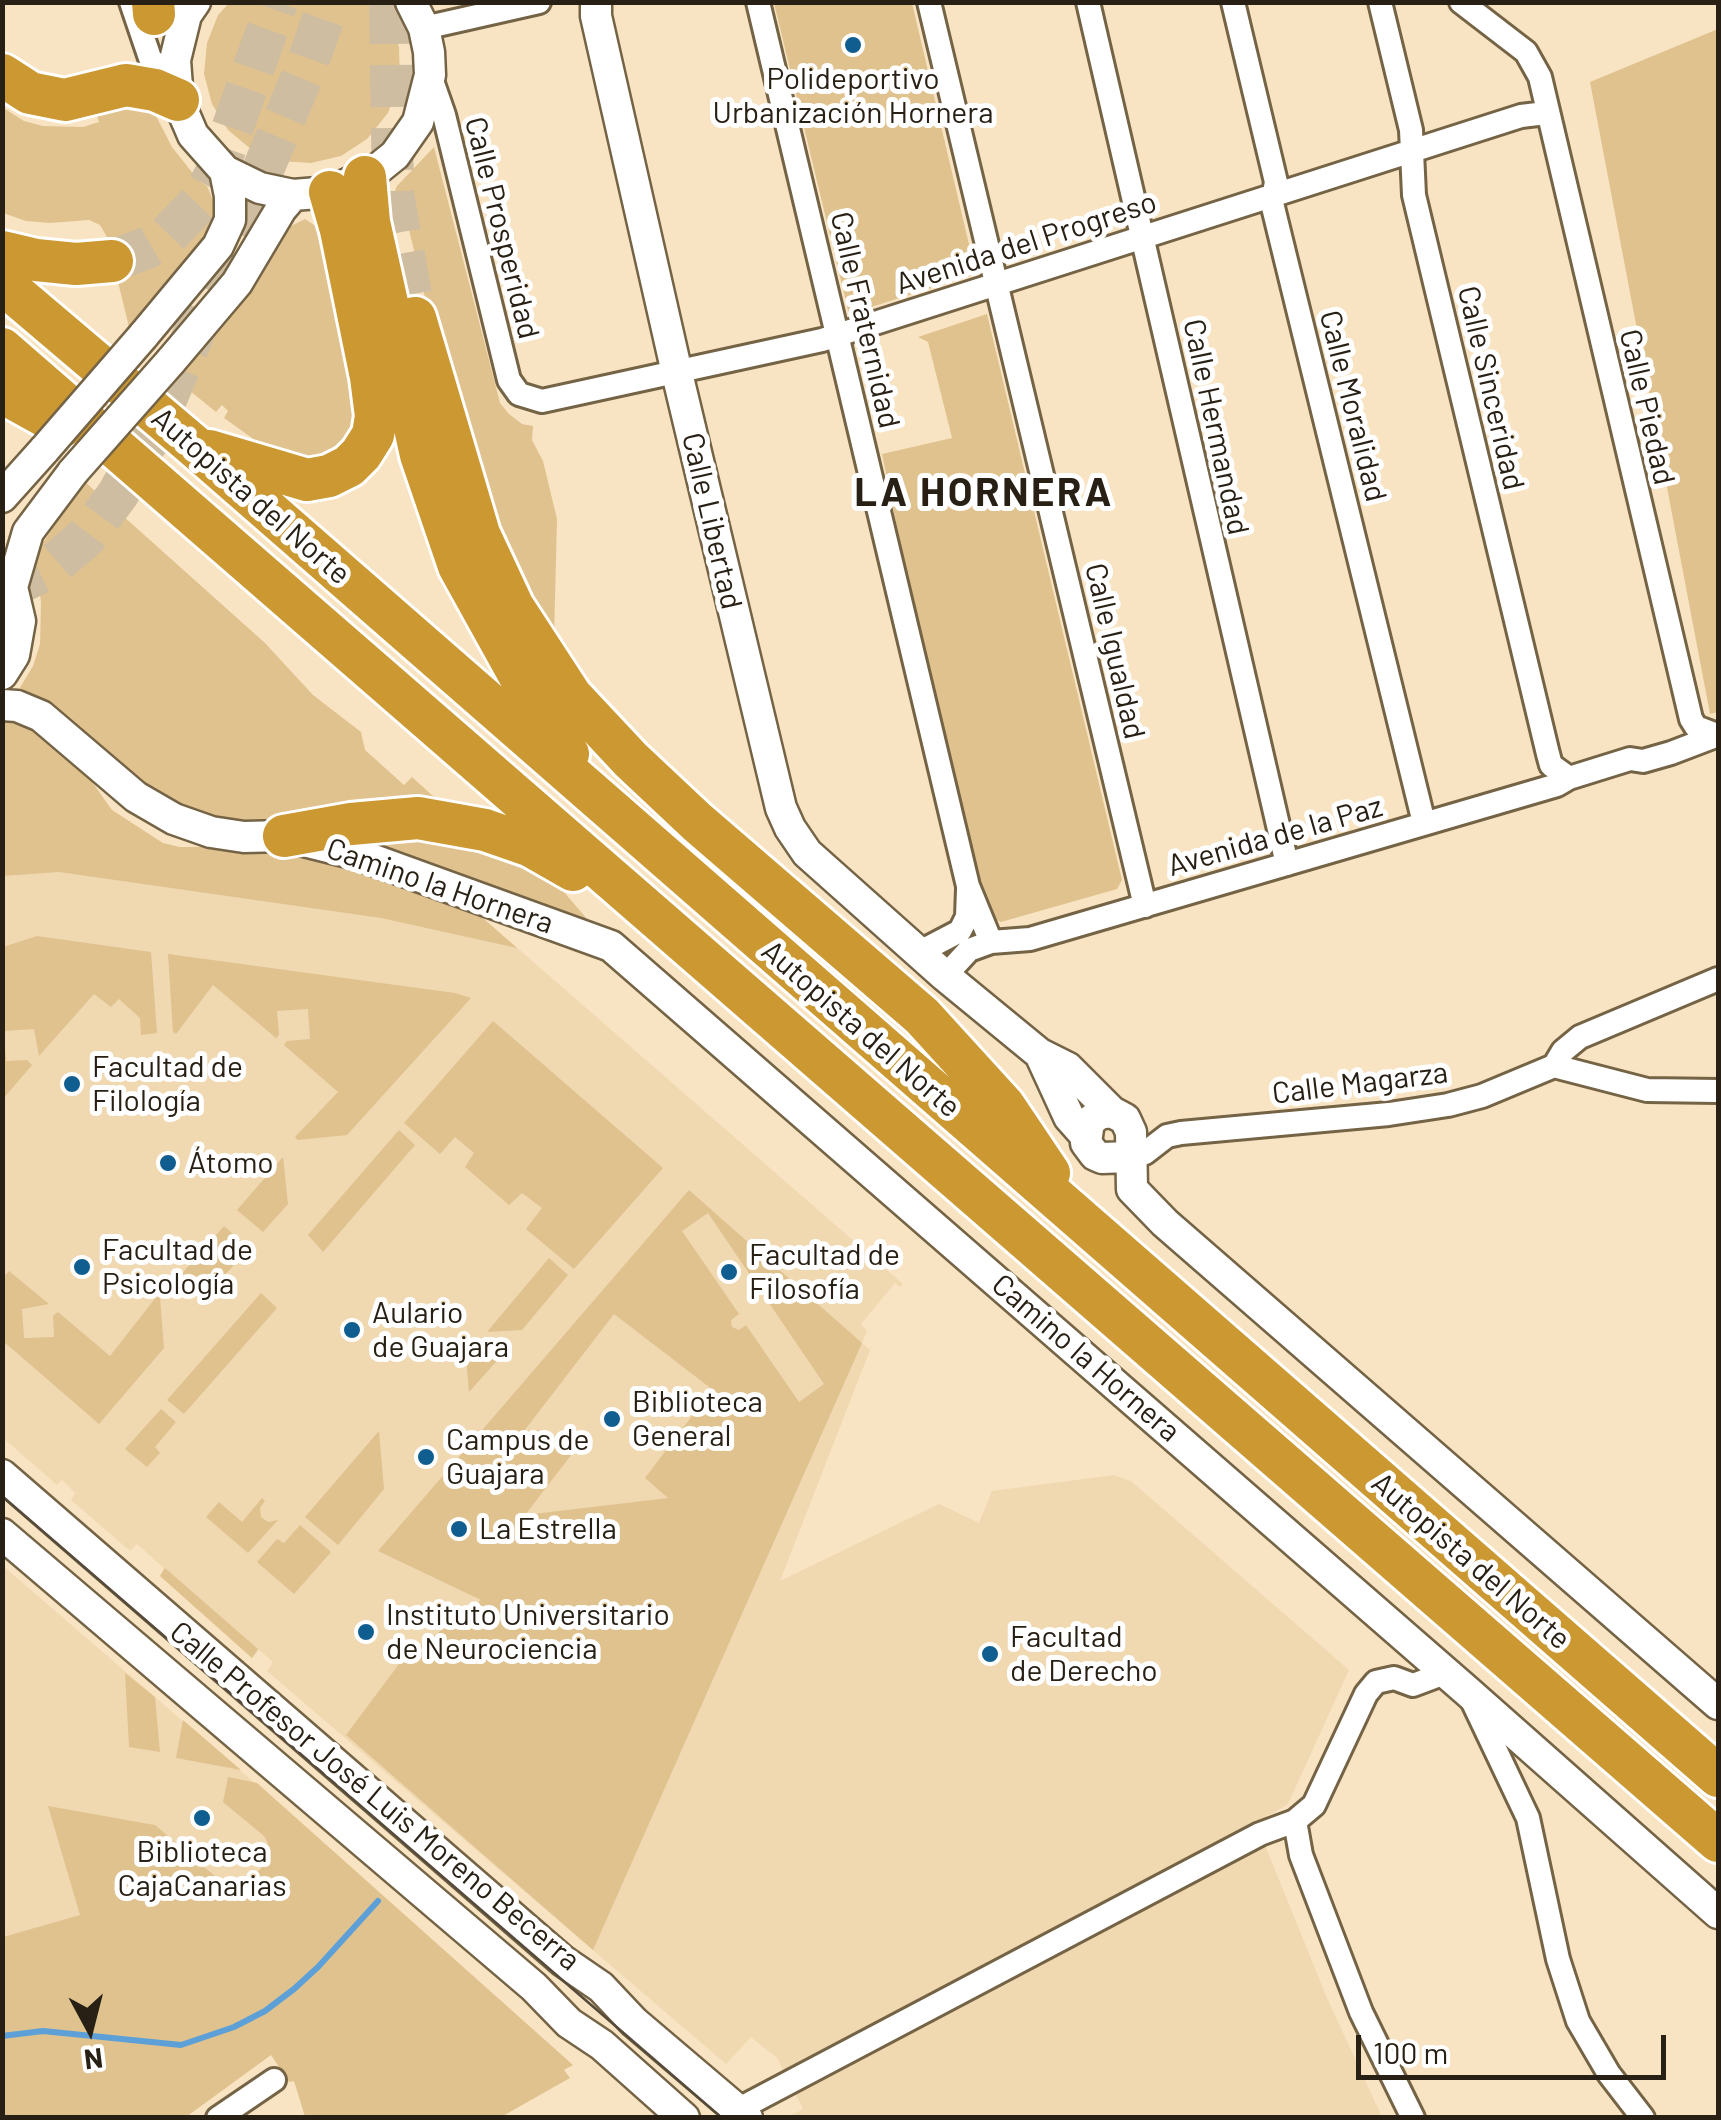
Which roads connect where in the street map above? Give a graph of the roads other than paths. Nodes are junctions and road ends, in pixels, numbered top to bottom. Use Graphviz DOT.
graph roads {
  1 [pos="195,2"];
  2 [pos="540,2"];
  3 [pos="596,2"];
  4 [pos="758,2"];
  5 [pos="929,2"];
  6 [pos="1088,2"];
  7 [pos="1233,2"];
  8 [pos="1380,2"];
  9 [pos="1461,2"];
  10 [pos="146,6"];
  11 [pos="419,12"];
  12 [pos="2,74"];
  13 [pos="430,75"];
  14 [pos="176,93"];
  15 [pos="2,98"];
  16 [pos="1546,113"];
  17 [pos="91,114"];
  18 [pos="1412,152"];
  19 [pos="225,171"];
  20 [pos="329,188"];
  21 [pos="1272,196"];
  22 [pos="1143,237"];
  23 [pos="2,252"];
  24 [pos="112,261"];
  25 [pos="2,283"];
  26 [pos="997,284"];
  27 [pos="415,318"];
  28 [pos="838,334"];
  29 [pos="2,349"];
  30 [pos="677,373"];
  31 [pos="2,392"];
  32 [pos="518,394"];
  33 [pos="194,446"];
  34 [pos="146,472"];
  35 [pos="2,497"];
  36 [pos="7,581"];
  37 [pos="2,674"];
  38 [pos="2,704"];
  39 [pos="1690,719"];
  40 [pos="1718,735"];
  41 [pos="1630,760"];
  42 [pos="1569,778"];
  43 [pos="599,800"];
  44 [pos="1424,823"];
  45 [pos="284,836"];
  46 [pos="1287,864"];
  47 [pos="968,886"];
  48 [pos="1145,906"];
  49 [pos="647,912"];
  50 [pos="991,942"];
  51 [pos="918,952"];
  52 [pos="946,976"];
  53 [pos="1718,980"];
  54 [pos="1040,1054"];
  55 [pos="1554,1066"];
  56 [pos="1718,1091"];
  57 [pos="1121,1119"];
  58 [pos="1085,1135"];
  59 [pos="1168,1136"];
  60 [pos="1129,1157"];
  61 [pos="1082,1222"];
  62 [pos="2,1474"];
  63 [pos="2,1534"];
  64 [pos="1456,1682"];
  65 [pos="1718,1704"];
  66 [pos="1718,1776"];
  67 [pos="1296,1821"];
  68 [pos="1718,1840"];
  69 [pos="1718,1914"];
  70 [pos="274,2080"];
  71 [pos="743,2113"];
  72 [pos="218,2118"];
  73 [pos="684,2118"];
  74 [pos="1412,2118"];
  75 [pos="1643,2118"];
  1 -- 14 [label="street"];
  2 -- 11 [label="street"];
  3 -- 30 [label="street, Calle Libertad"];
  4 -- 28 [label="street, Calle Fraternidad"];
  5 -- 26 [label="street, Calle Igualdad"];
  6 -- 22 [label="street, Calle Hermandad"];
  7 -- 21 [label="street, Calle Moralidad"];
  8 -- 18 [label="street, Calle Sinceridad"];
  9 -- 16 [label="street, Calle Piedad"];
  10 -- 14 [label="street"];
  11 -- 13 [label="street"];
  12 -- 14 [label="highway"];
  13 -- 20 [label="street"];
  13 -- 32 [label="street, Calle Prosperidad"];
  14 -- 19 [label="street"];
  15 -- 17 [label="highway"];
  16 -- 18 [label="street, Avenida del Progreso"];
  16 -- 39 [label="street, Calle Piedad"];
  18 -- 21 [label="street, Avenida del Progreso"];
  18 -- 42 [label="street, Calle Sinceridad"];
  19 -- 20 [label="street"];
  19 -- 35 [label="street, bridge"];
  20 -- 33 [label="highway"];
  20 -- 36 [label="street, bridge"];
  20 -- 43 [label="highway"];
  21 -- 22 [label="street, Avenida del Progreso"];
  21 -- 44 [label="street, Calle Moralidad"];
  22 -- 26 [label="street, Avenida del Progreso"];
  22 -- 46 [label="street, Calle Hermandad"];
  23 -- 24 [label="highway"];
  25 -- 33 [label="highway, Autopista del Norte"];
  26 -- 28 [label="street, Avenida del Progreso"];
  26 -- 48 [label="street, Calle Igualdad"];
  27 -- 61 [label="highway"];
  28 -- 30 [label="street, Avenida del Progreso"];
  28 -- 47 [label="street, Calle Fraternidad"];
  29 -- 34 [label="highway, Autopista del Norte"];
  30 -- 32 [label="street, Avenida del Progreso"];
  30 -- 51 [label="street, Calle Libertad"];
  31 -- 34 [label="highway"];
  33 -- 43 [label="highway, Autopista del Norte"];
  34 -- 49 [label="highway, Autopista del Norte"];
  36 -- 37 [label="street"];
  38 -- 45 [label="street, Camino la Hornera"];
  39 -- 40 [label="street"];
  39 -- 41 [label="street, Avenida de la Paz"];
  40 -- 41 [label="street, Avenida de la Paz"];
  41 -- 42 [label="street, Avenida de la Paz"];
  42 -- 44 [label="street, Avenida de la Paz"];
  43 -- 61 [label="highway, Autopista del Norte"];
  44 -- 46 [label="street, Avenida de la Paz"];
  45 -- 49 [label="highway"];
  45 -- 64 [label="street, Camino la Hornera"];
  46 -- 48 [label="street, Avenida de la Paz"];
  47 -- 50 [label="street, Calle Fraternidad"];
  47 -- 51 [label="street, Calle Fraternidad"];
  48 -- 50 [label="street, Avenida de la Paz"];
  49 -- 68 [label="highway, Autopista del Norte"];
  50 -- 52 [label="street, Avenida de la Paz"];
  51 -- 52 [label="street, Calle Libertad"];
  52 -- 54 [label="street, Calle Libertad"];
  53 -- 55 [label="street"];
  54 -- 57 [label="street, Calle Libertad"];
  54 -- 58 [label="street"];
  55 -- 56 [label="street"];
  55 -- 59 [label="street, Calle Magarza"];
  57 -- 58 [label="street"];
  57 -- 59 [label="street, Calle Magarza"];
  57 -- 60 [label="street"];
  58 -- 60 [label="street"];
  59 -- 60 [label="street, Calle Magarza"];
  60 -- 65 [label="street"];
  61 -- 66 [label="highway, Autopista del Norte"];
  62 -- 71 [label="street, Calle Profesor José Luis Moreno Becerra"];
  63 -- 73 [label="street, Calle Profesor José Luis Moreno Becerra"];
  64 -- 67 [label="street"];
  64 -- 69 [label="street"];
  64 -- 75 [label="street, Camino la Hornera"];
  67 -- 71 [label="street"];
  67 -- 74 [label="street"];
  70 -- 72 [label="street"];
}
